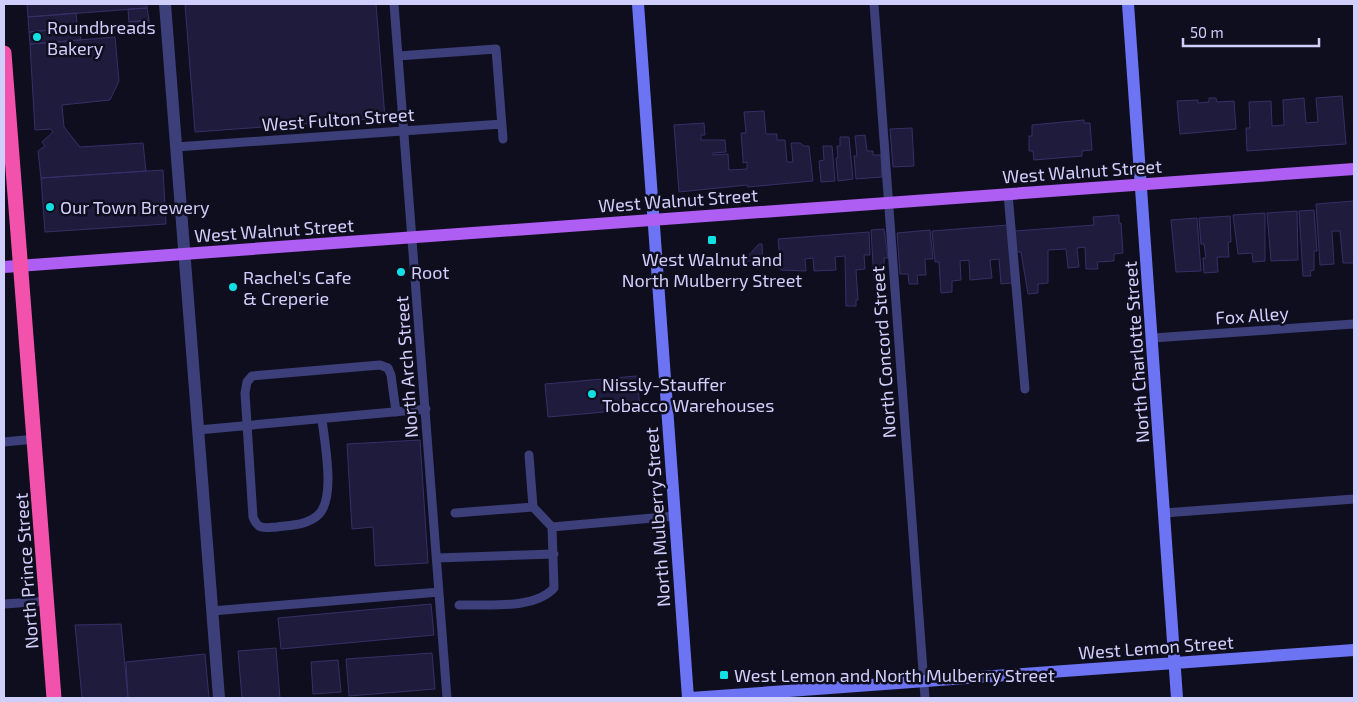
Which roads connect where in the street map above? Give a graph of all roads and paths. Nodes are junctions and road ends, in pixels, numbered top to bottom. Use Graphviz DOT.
graph roads {
  1 [pos="165,4"];
  2 [pos="394,4"];
  3 [pos="638,4"];
  4 [pos="874,4"];
  5 [pos="1128,4"];
  6 [pos="4,53"];
  7 [pos="398,56"];
  8 [pos="502,124"];
  9 [pos="404,130"];
  10 [pos="503,139"];
  11 [pos="176,147"];
  12 [pos="1354,169"];
  13 [pos="1141,184"];
  14 [pos="1008,194"];
  15 [pos="888,202"];
  16 [pos="654,220"];
  17 [pos="413,238"];
  18 [pos="184,254"];
  19 [pos="21,265"];
  20 [pos="4,267"];
  21 [pos="1354,324"];
  22 [pos="1153,338"];
  23 [pos="1024,389"];
  24 [pos="426,409"];
  25 [pos="396,412"];
  26 [pos="322,419"];
  27 [pos="247,425"];
  28 [pos="198,430"];
  29 [pos="35,439"];
  30 [pos="4,442"];
  31 [pos="529,455"];
  32 [pos="1354,499"];
  33 [pos="533,507"];
  34 [pos="455,513"];
  35 [pos="1164,513"];
  36 [pos="675,516"];
  37 [pos="552,527"];
  38 [pos="554,554"];
  39 [pos="437,558"];
  40 [pos="439,592"];
  41 [pos="46,601"];
  42 [pos="4,604"];
  43 [pos="459,605"];
  44 [pos="212,611"];
  45 [pos="1354,650"];
  46 [pos="1175,663"];
  47 [pos="924,681"];
  48 [pos="54,698"];
  49 [pos="219,698"];
  50 [pos="447,698"];
  51 [pos="689,698"];
  52 [pos="925,698"];
  53 [pos="1177,698"];
  1 -- 11 [label="street"];
  2 -- 7 [label="lane, North Arch Street"];
  3 -- 16 [label="street, North Mulberry Street"];
  4 -- 15 [label="lane, North Concord Street"];
  5 -- 13 [label="street, North Charlotte Street"];
  6 -- 19 [label="highway, North Prince Street"];
  7 -- 8 [label="lane"];
  7 -- 9 [label="lane, North Arch Street"];
  8 -- 9 [label="lane, West Fulton Street"];
  8 -- 10 [label="lane"];
  9 -- 11 [label="lane, West Fulton Street"];
  9 -- 17 [label="lane, North Arch Street"];
  11 -- 18 [label="street"];
  12 -- 13 [label="main road, West Walnut Street"];
  13 -- 14 [label="main road, West Walnut Street"];
  13 -- 22 [label="street, North Charlotte Street"];
  14 -- 15 [label="main road, West Walnut Street"];
  14 -- 23 [label="lane"];
  15 -- 16 [label="main road, West Walnut Street"];
  15 -- 47 [label="lane, North Concord Street"];
  16 -- 17 [label="main road, West Walnut Street"];
  16 -- 36 [label="street, North Mulberry Street"];
  17 -- 18 [label="main road, West Walnut Street"];
  17 -- 24 [label="lane, North Arch Street"];
  18 -- 19 [label="main road, West Walnut Street"];
  18 -- 28 [label="street"];
  19 -- 20 [label="main road, West Walnut Street"];
  19 -- 29 [label="highway, North Prince Street"];
  21 -- 22 [label="lane, Fox Alley"];
  22 -- 35 [label="street, North Charlotte Street"];
  24 -- 25 [label="lane"];
  24 -- 39 [label="lane, North Arch Street"];
  25 -- 26 [label="lane"];
  25 -- 27 [label="lane"];
  26 -- 27 [label="lane"];
  26 -- 27 [label="lane"];
  27 -- 28 [label="lane"];
  28 -- 44 [label="street"];
  29 -- 30 [label="lane"];
  29 -- 41 [label="highway, North Prince Street"];
  31 -- 33 [label="lane"];
  32 -- 35 [label="lane"];
  33 -- 34 [label="lane"];
  33 -- 37 [label="lane"];
  35 -- 46 [label="street, North Charlotte Street"];
  36 -- 37 [label="lane"];
  36 -- 51 [label="street, North Mulberry Street"];
  37 -- 38 [label="lane"];
  38 -- 39 [label="lane"];
  38 -- 43 [label="lane"];
  39 -- 40 [label="lane, North Arch Street"];
  40 -- 44 [label="lane"];
  40 -- 50 [label="lane, North Arch Street"];
  41 -- 42 [label="lane"];
  41 -- 48 [label="highway, North Prince Street"];
  44 -- 49 [label="street"];
  45 -- 46 [label="street, West Lemon Street"];
  46 -- 47 [label="street, West Lemon Street"];
  46 -- 53 [label="street, North Charlotte Street"];
  47 -- 51 [label="street, West Lemon Street"];
  47 -- 52 [label="lane, North Concord Street"];
}
